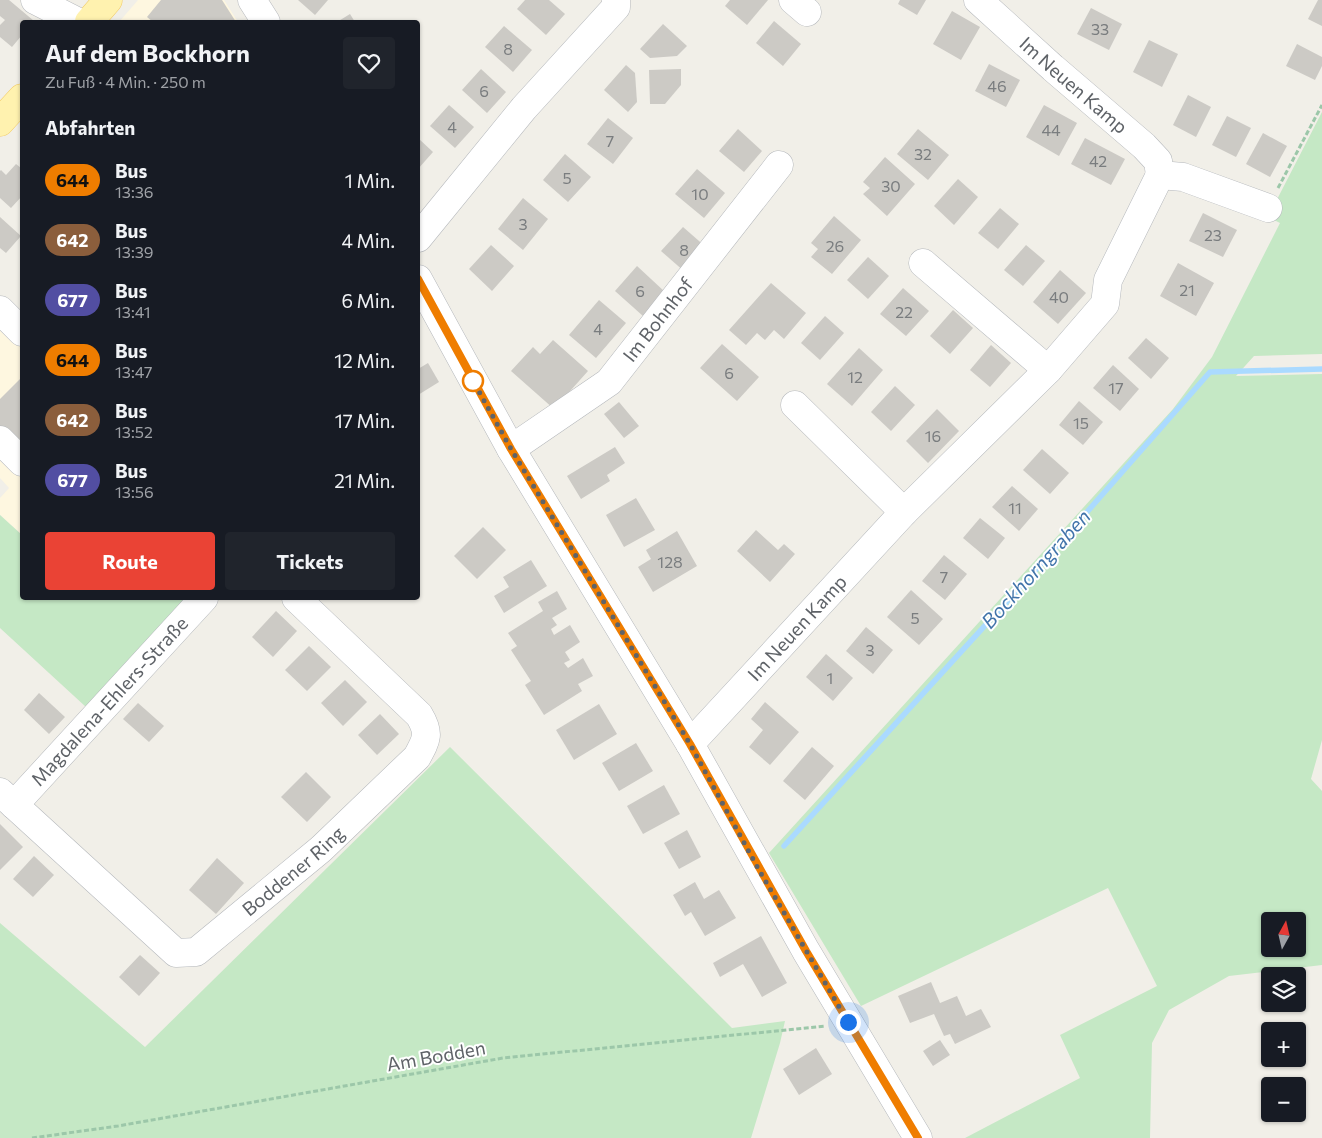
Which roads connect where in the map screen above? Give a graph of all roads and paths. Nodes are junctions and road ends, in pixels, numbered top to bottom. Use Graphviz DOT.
graph roads {
  1 [pos="35,0"];
  2 [pos="108,0"];
  3 [pos="252,0"];
  4 [pos="616,0"];
  5 [pos="978,0"];
  6 [pos="74,20"];
  7 [pos="91,20"];
  8 [pos="265,20"];
  9 [pos="20,100"];
  10 [pos="1322,105"];
  11 [pos="0,122"];
  12 [pos="779,165"];
  13 [pos="1160,176"];
  14 [pos="1268,208"];
  15 [pos="420,236"];
  16 [pos="923,263"];
  17 [pos="420,283"];
  18 [pos="0,310"];
  19 [pos="20,330"];
  20 [pos="1048,370"];
  21 [pos="795,405"];
  22 [pos="0,440"];
  23 [pos="511,449"];
  24 [pos="20,460"];
  25 [pos="904,512"];
  26 [pos="202,600"];
  27 [pos="298,600"];
  28 [pos="690,744"];
  29 [pos="7,799"];
  30 [pos="848,1022"];
  31 [pos="32,1138"];
  32 [pos="918,1138"];
  1 -- 6 [label="street"];
  2 -- 7 [label="main road"];
  3 -- 8 [label="street"];
  4 -- 15 [label="street"];
  5 -- 13 [label="street, Im Neuen Kamp"];
  9 -- 11 [label="main road"];
  10 -- 14 [label="path"];
  12 -- 23 [label="street, Im Bohnhof"];
  13 -- 14 [label="street"];
  13 -- 20 [label="street, Im Neuen Kamp"];
  16 -- 20 [label="street"];
  17 -- 23 [label="street"];
  18 -- 19 [label="street"];
  20 -- 25 [label="street, Im Neuen Kamp"];
  21 -- 25 [label="street"];
  22 -- 24 [label="street"];
  23 -- 28 [label="street"];
  25 -- 28 [label="street, Im Neuen Kamp"];
  26 -- 29 [label="street, Magdalena-Ehlers-Straße"];
  27 -- 29 [label="street, Boddener Ring"];
  28 -- 30 [label="street"];
  30 -- 31 [label="path, Am Bodden"];
  30 -- 32 [label="street"];
}
